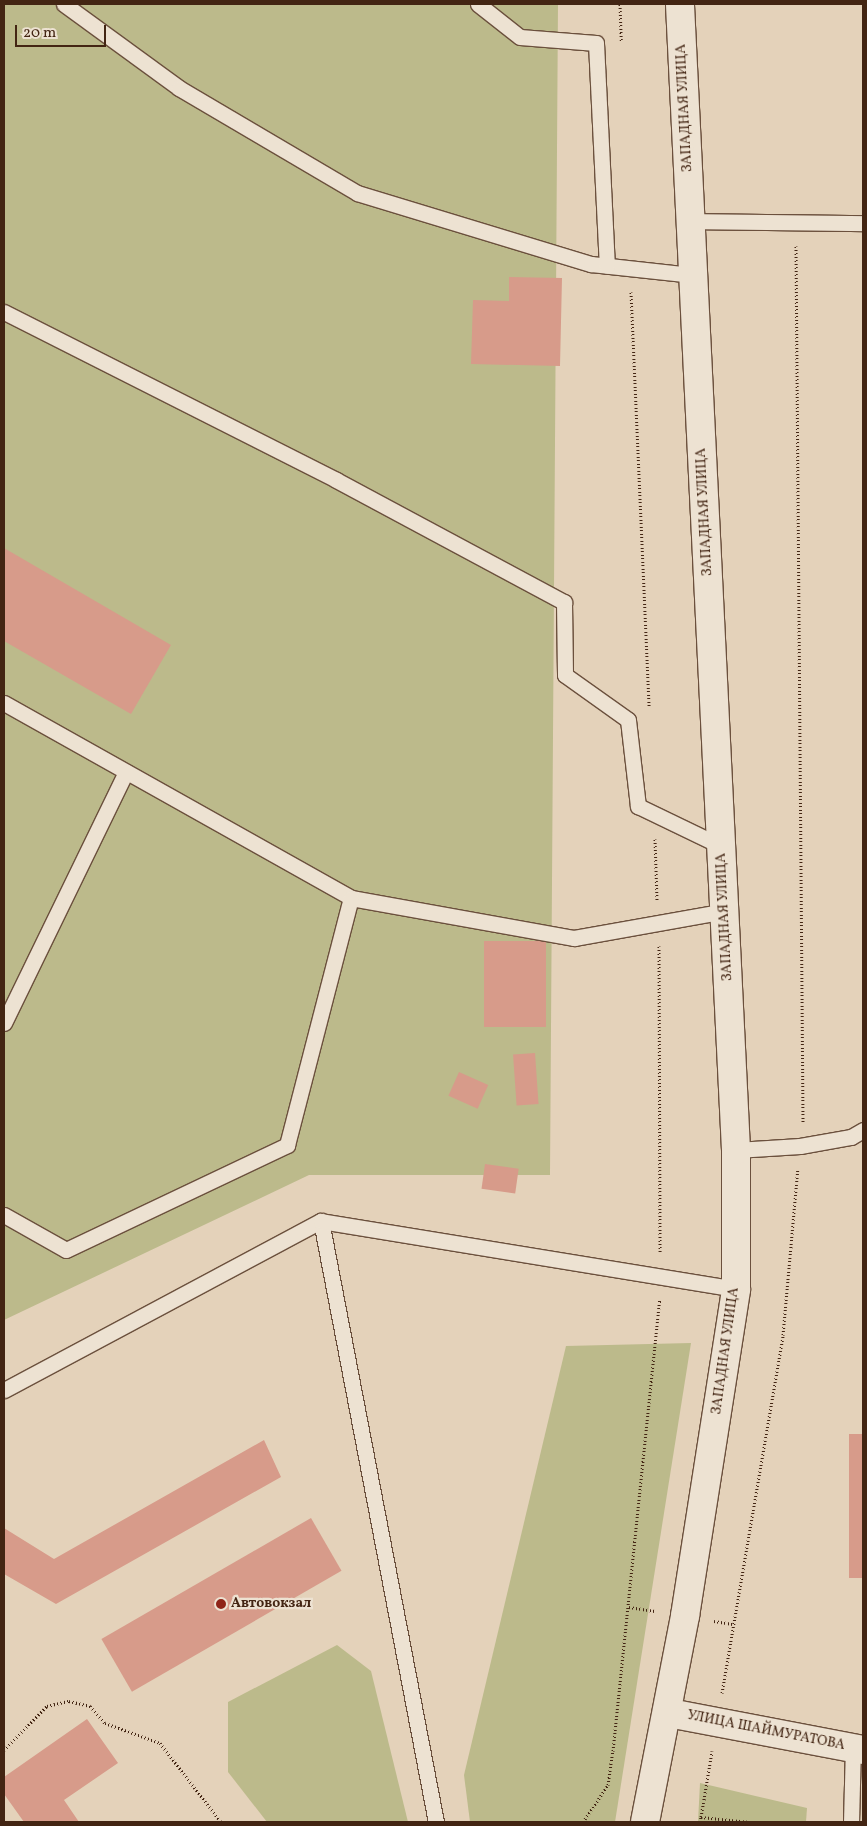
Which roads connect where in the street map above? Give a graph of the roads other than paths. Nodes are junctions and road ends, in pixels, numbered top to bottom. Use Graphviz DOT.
graph roads {
  1 [pos="64,4"];
  2 [pos="478,4"];
  3 [pos="680,4"];
  4 [pos="690,221"];
  5 [pos="863,223"];
  6 [pos="606,266"];
  7 [pos="693,275"];
  8 [pos="4,312"];
  9 [pos="4,703"];
  10 [pos="126,772"];
  11 [pos="721,846"];
  12 [pos="351,898"];
  13 [pos="725,910"];
  14 [pos="4,1023"];
  15 [pos="863,1130"];
  16 [pos="736,1150"];
  17 [pos="4,1215"];
  18 [pos="321,1221"];
  19 [pos="736,1289"];
  20 [pos="4,1390"];
  21 [pos="669,1713"];
  22 [pos="858,1749"];
  23 [pos="436,1822"];
  24 [pos="645,1822"];
  25 [pos="851,1822"];
  1 -- 6 [label="lane"];
  2 -- 6 [label="lane"];
  3 -- 4 [label="main road, ЗАПАДНАЯ УЛИЦА"];
  4 -- 5 [label="lane"];
  4 -- 7 [label="main road, ЗАПАДНАЯ УЛИЦА"];
  6 -- 7 [label="lane"];
  7 -- 11 [label="main road, ЗАПАДНАЯ УЛИЦА"];
  8 -- 11 [label="lane"];
  9 -- 10 [label="lane"];
  10 -- 12 [label="lane"];
  10 -- 14 [label="lane"];
  11 -- 13 [label="main road, ЗАПАДНАЯ УЛИЦА"];
  12 -- 13 [label="lane"];
  12 -- 17 [label="lane"];
  13 -- 16 [label="main road, ЗАПАДНАЯ УЛИЦА"];
  15 -- 16 [label="lane"];
  16 -- 19 [label="main road, ЗАПАДНАЯ УЛИЦА"];
  18 -- 19 [label="lane"];
  18 -- 20 [label="lane"];
  18 -- 23 [label="lane"];
  19 -- 21 [label="main road, ЗАПАДНАЯ УЛИЦА"];
  21 -- 22 [label="main road, УЛИЦА ШАЙМУРАТОВА"];
  21 -- 24 [label="main road, ЗАПАДНАЯ УЛИЦА"];
  22 -- 25 [label="lane"];
}
